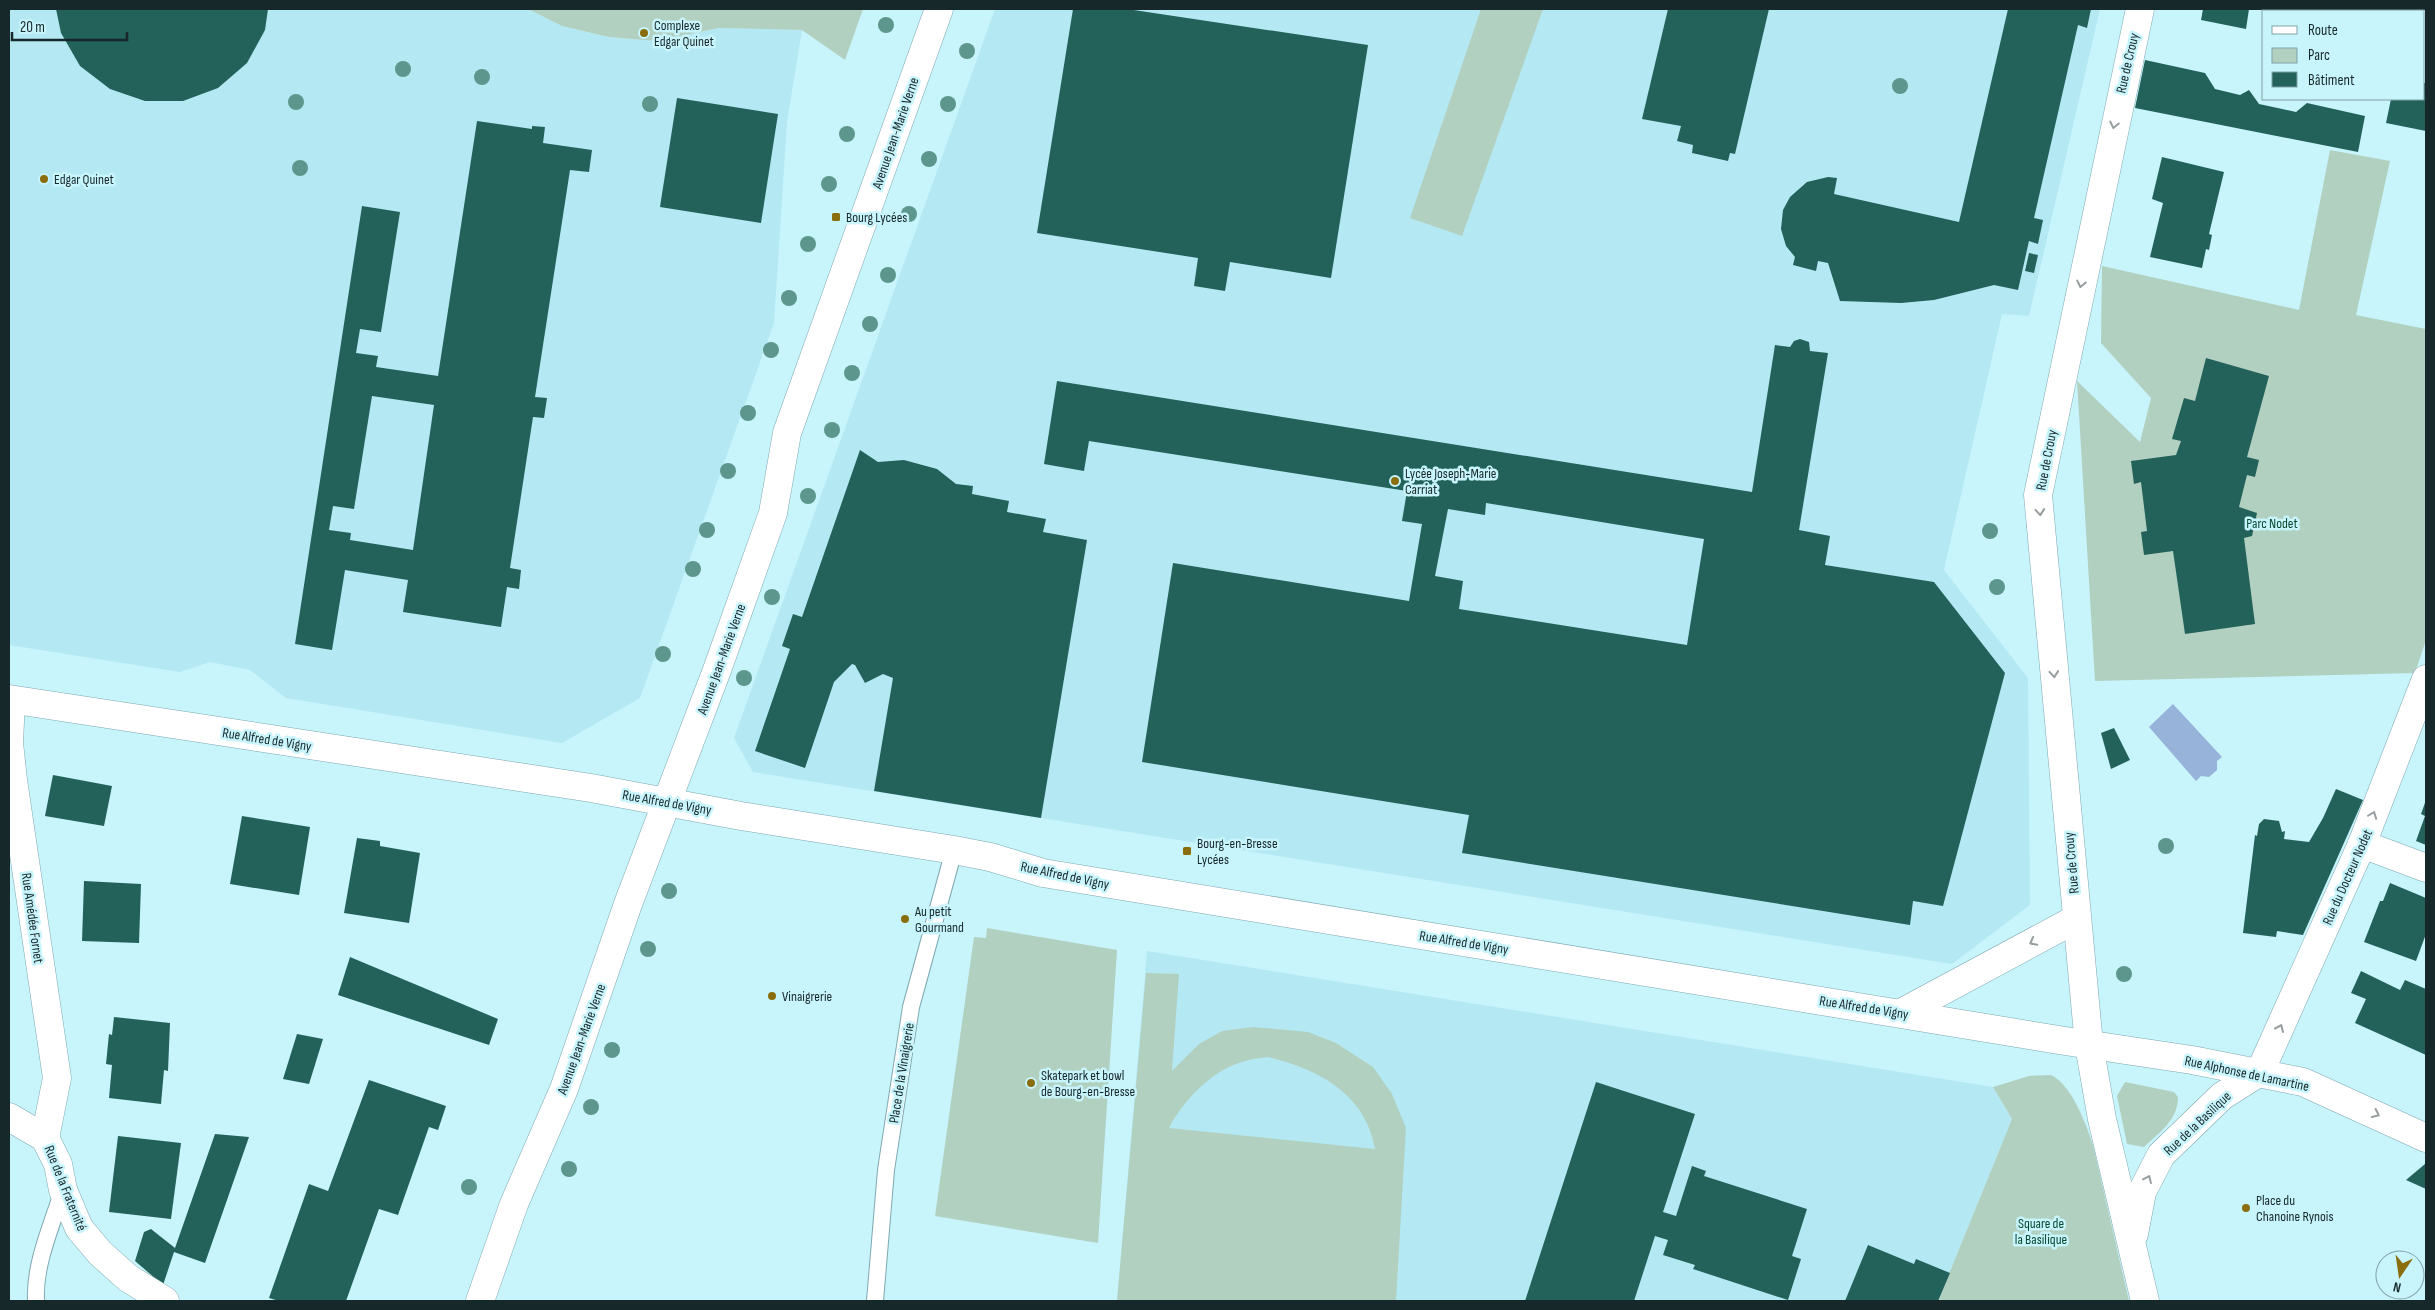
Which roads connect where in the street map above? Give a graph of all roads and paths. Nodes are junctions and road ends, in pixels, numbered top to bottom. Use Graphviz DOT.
graph roads {
  1 [pos="939,9"];
  2 [pos="2140,9"];
  3 [pos="2426,680"];
  4 [pos="10,699"];
  5 [pos="666,802"];
  6 [pos="2362,844"];
  7 [pos="954,850"];
  8 [pos="2426,868"];
  9 [pos="2076,919"];
  10 [pos="1901,1013"];
  11 [pos="2089,1044"];
  12 [pos="2260,1072"];
  13 [pos="9,1117"];
  14 [pos="45,1138"];
  15 [pos="2426,1138"];
  16 [pos="64,1190"];
  17 [pos="2132,1243"];
  18 [pos="36,1301"];
  19 [pos="165,1301"];
  20 [pos="480,1301"];
  21 [pos="875,1301"];
  22 [pos="2145,1301"];
  1 -- 5 [label="street, Avenue Jean-Marie Verne"];
  2 -- 9 [label="street, Rue de Crouy, one-way"];
  6 -- 3 [label="street, Rue du Docteur Nodet, one-way"];
  4 -- 5 [label="street, Rue Alfred de Vigny"];
  4 -- 14 [label="street, Rue Amédée Fornet"];
  5 -- 7 [label="street, Rue Alfred de Vigny"];
  5 -- 20 [label="street, Avenue Jean-Marie Verne"];
  6 -- 8 [label="street"];
  12 -- 6 [label="street, Rue du Docteur Nodet, one-way"];
  7 -- 10 [label="street, Rue Alfred de Vigny"];
  7 -- 21 [label="lane, Place de la Vinaigrerie"];
  9 -- 10 [label="street, one-way"];
  9 -- 11 [label="street, Rue de Crouy"];
  10 -- 11 [label="street, Rue Alfred de Vigny"];
  11 -- 12 [label="street, Rue Alphonse de Lamartine"];
  11 -- 17 [label="street, Rue de la Basilique"];
  12 -- 15 [label="street, Rue Alphonse de Lamartine, one-way"];
  17 -- 12 [label="street, Rue de la Basilique, one-way"];
  13 -- 14 [label="street, Rue de la Fraternité"];
  14 -- 16 [label="street, Rue de la Fraternité"];
  16 -- 18 [label="lane"];
  16 -- 19 [label="street, Rue de la Fraternité"];
  17 -- 22 [label="street, Rue de la Basilique"];
}
